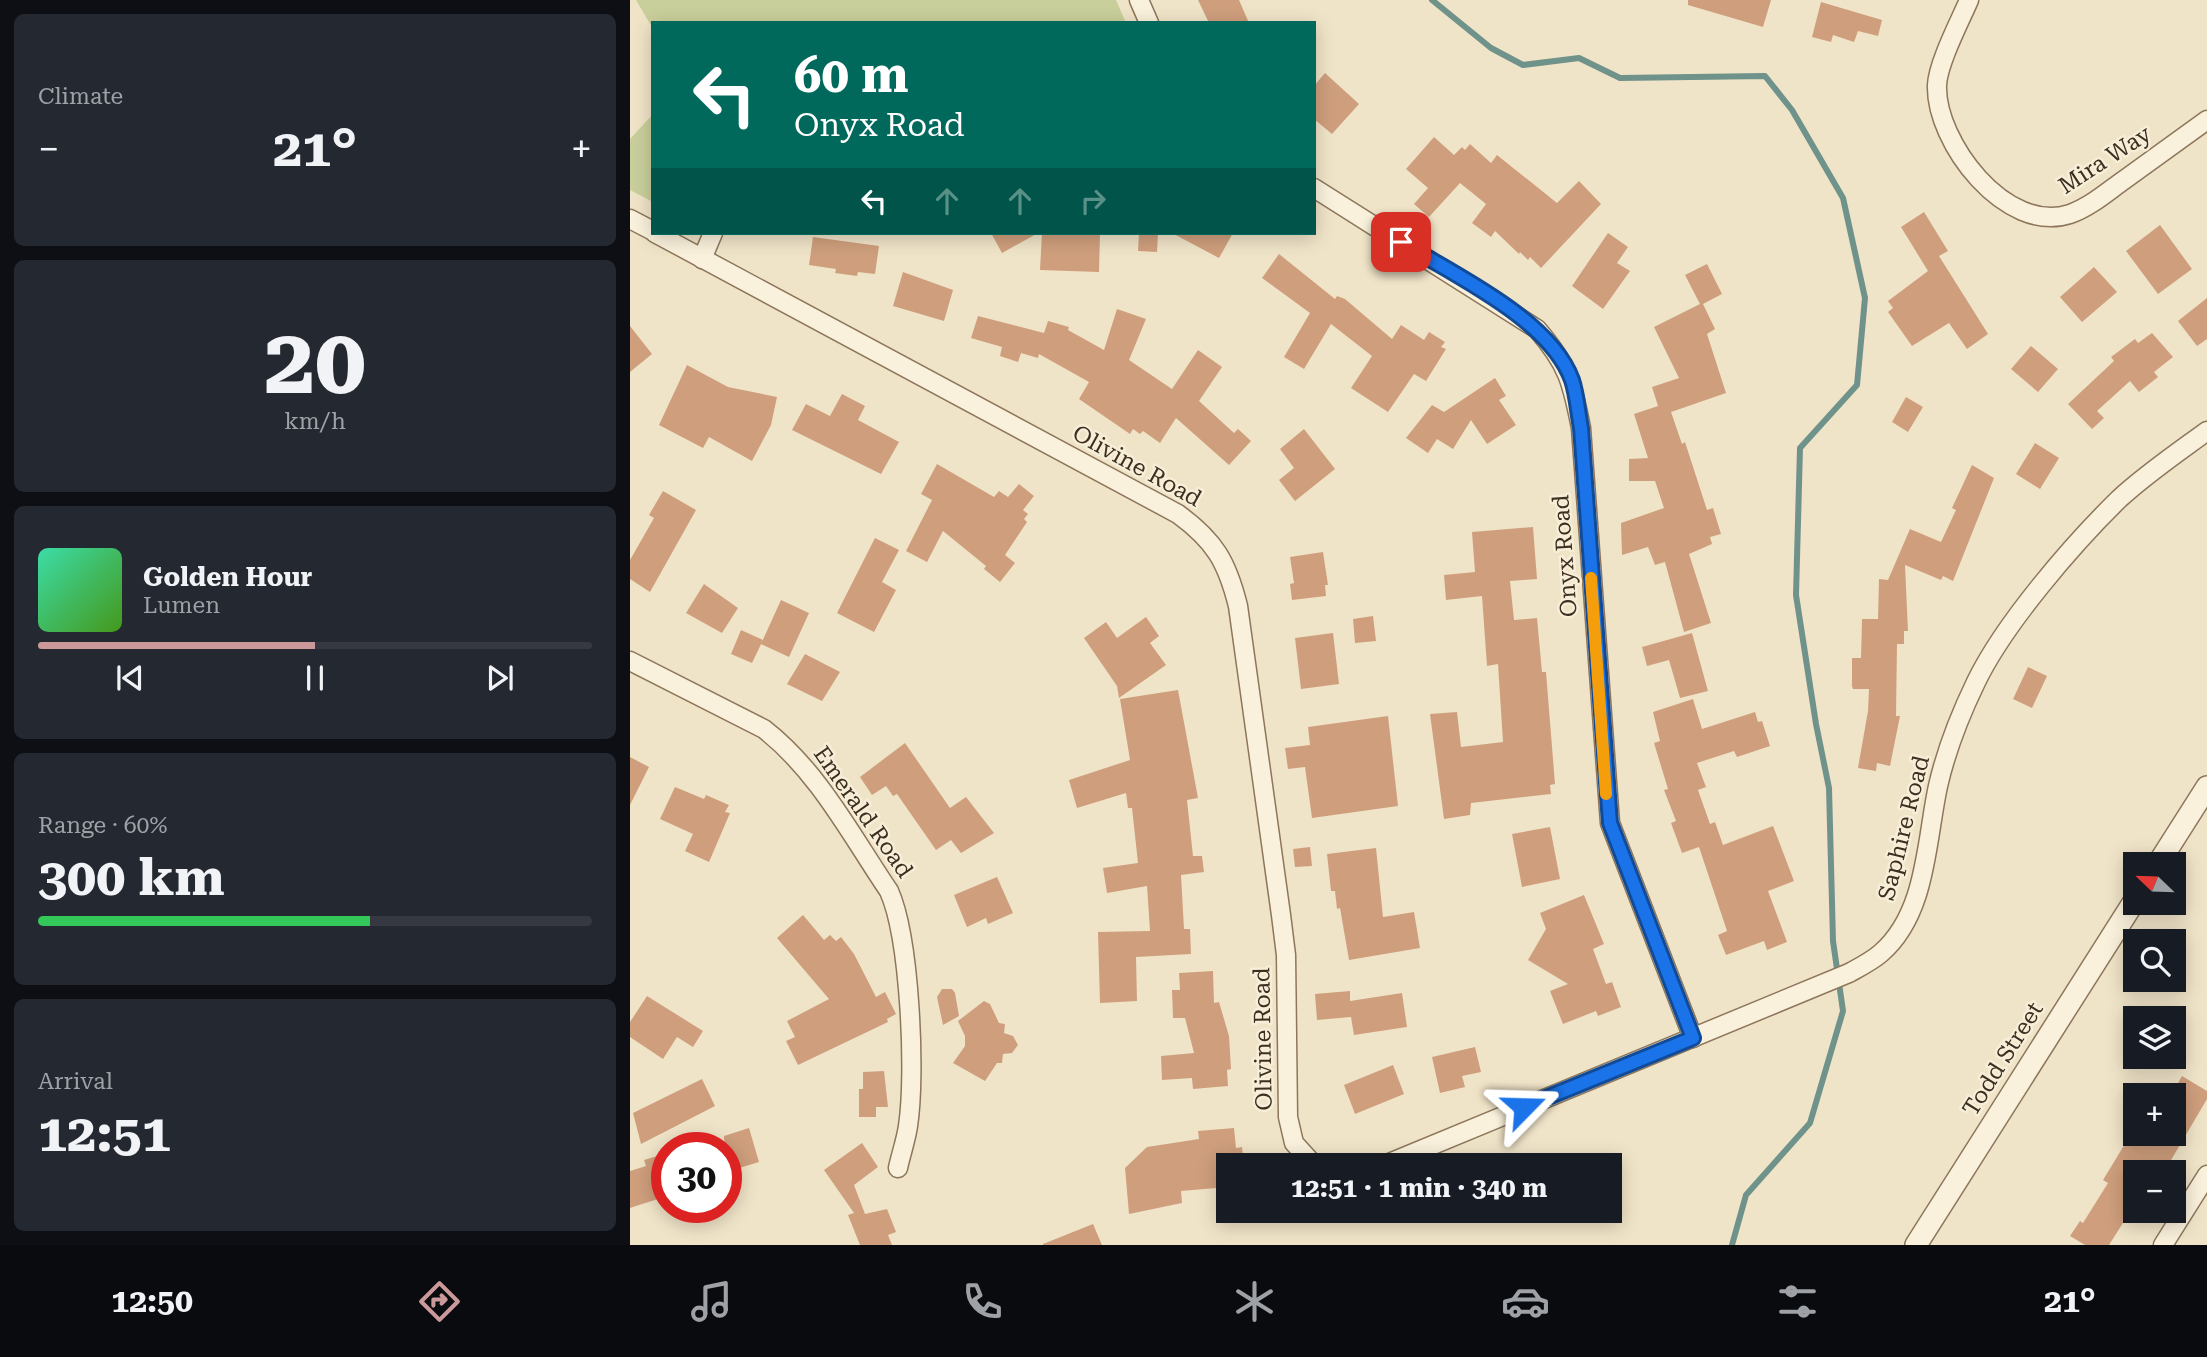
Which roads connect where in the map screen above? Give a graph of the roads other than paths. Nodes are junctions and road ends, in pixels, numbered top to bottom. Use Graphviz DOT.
graph roads {
  1 [pos="1139,0"];
  2 [pos="1969,0"];
  3 [pos="1148,21"];
  4 [pos="2207,120"];
  5 [pos="1316,189"];
  6 [pos="630,219"];
  7 [pos="651,230"];
  8 [pos="659,235"];
  9 [pos="712,235"];
  10 [pos="702,259"];
  11 [pos="2207,431"];
  12 [pos="630,661"];
  13 [pos="2207,787"];
  14 [pos="2166,852"];
  15 [pos="2125,915"];
  16 [pos="1693,1038"];
  17 [pos="1302,1153"];
  18 [pos="1414,1153"];
  19 [pos="898,1168"];
  20 [pos="2207,1175"];
  21 [pos="1916,1245"];
  22 [pos="2163,1245"];
  1 -- 3 [label="street"];
  2 -- 4 [label="street, Mira Way"];
  5 -- 16 [label="street, Onyx Road"];
  6 -- 7 [label="street, Olivine Road"];
  8 -- 10 [label="street, Olivine Road"];
  9 -- 10 [label="street"];
  10 -- 17 [label="street, Olivine Road"];
  11 -- 16 [label="street, Saphire Road"];
  12 -- 19 [label="street, Emerald Road"];
  13 -- 14 [label="street"];
  15 -- 21 [label="street, Todd Street"];
  16 -- 18 [label="street, Saphire Road"];
  20 -- 22 [label="street"];
}
